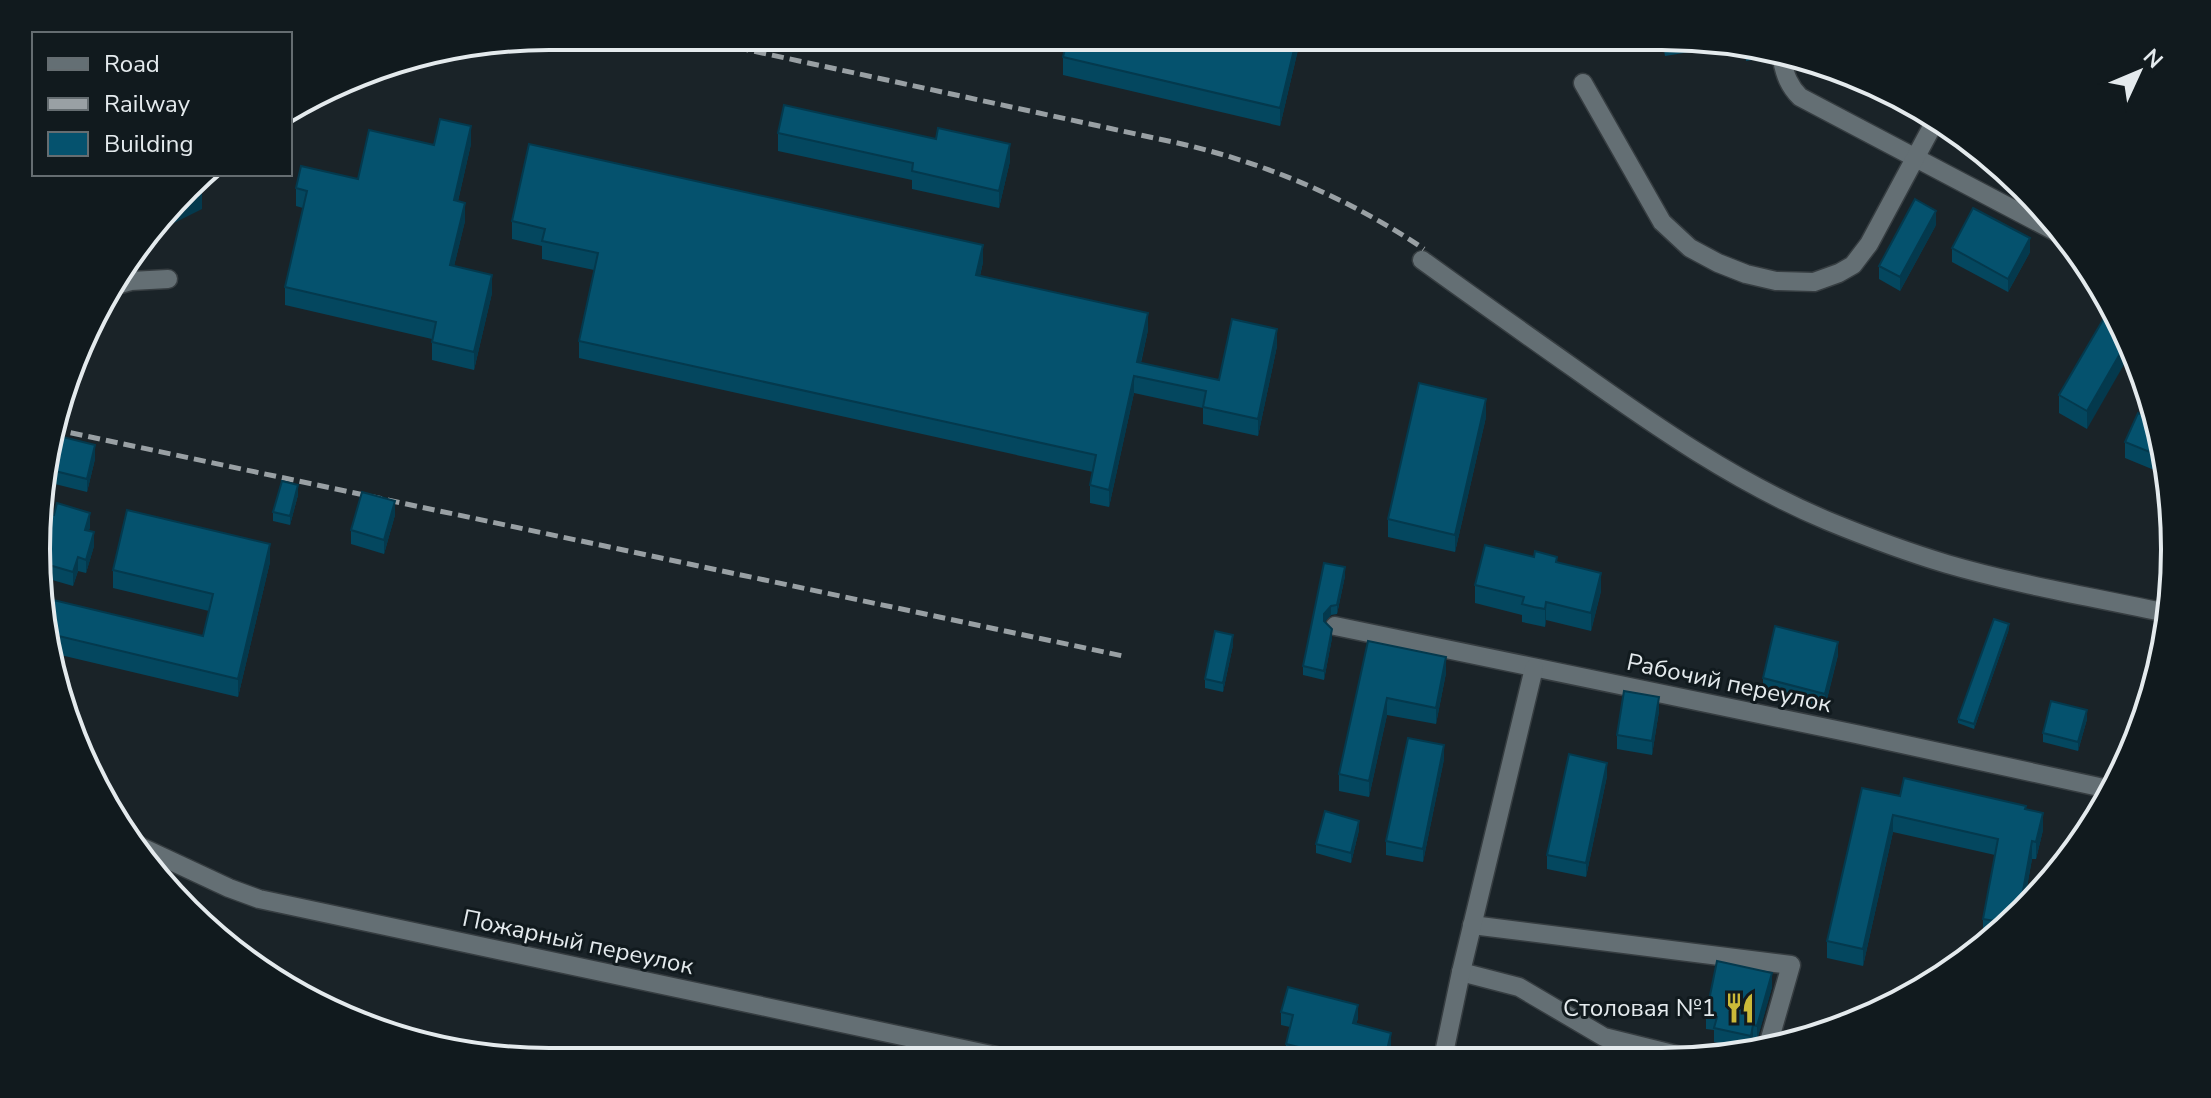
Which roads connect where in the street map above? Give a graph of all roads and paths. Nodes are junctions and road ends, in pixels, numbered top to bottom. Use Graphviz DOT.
graph roads {
  1 [pos="1783,65"];
  2 [pos="1583,83"];
  3 [pos="1931,129"];
  4 [pos="1915,157"];
  5 [pos="2040,223"];
  6 [pos="1422,260"];
  7 [pos="168,279"];
  8 [pos="128,282"];
  9 [pos="2157,611"];
  10 [pos="1335,626"];
  11 [pos="1534,668"];
  12 [pos="2100,787"];
  13 [pos="153,852"];
  14 [pos="1472,925"];
  15 [pos="1461,972"];
  16 [pos="1771,1035"];
  17 [pos="959,1048"];
  18 [pos="1445,1048"];
  19 [pos="1649,1048"];
  1 -- 4 [label="street"];
  2 -- 4 [label="street"];
  3 -- 4 [label="street"];
  4 -- 5 [label="street"];
  6 -- 9 [label="street"];
  7 -- 8 [label="street"];
  10 -- 11 [label="street, Рабочий переулок"];
  11 -- 12 [label="street, Рабочий переулок"];
  11 -- 14 [label="street"];
  13 -- 17 [label="street, Пожарный переулок"];
  14 -- 15 [label="street"];
  14 -- 16 [label="street"];
  15 -- 18 [label="street"];
  15 -- 19 [label="street"];
}
